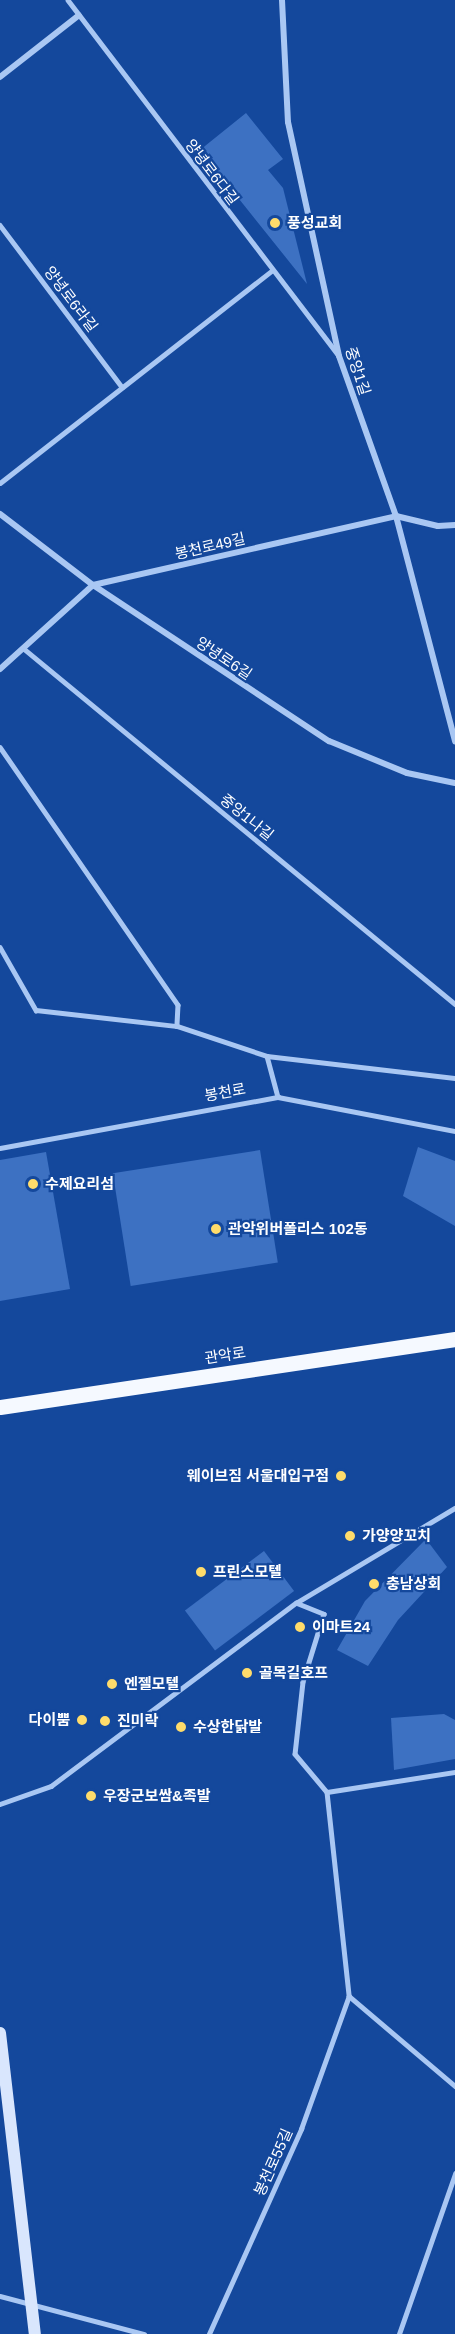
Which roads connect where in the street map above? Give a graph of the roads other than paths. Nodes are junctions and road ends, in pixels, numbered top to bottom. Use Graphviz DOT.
graph roads {
  1 [pos="68,0"];
  2 [pos="282,0"];
  3 [pos="79,15"];
  4 [pos="0,77"];
  5 [pos="0,225"];
  6 [pos="271,271"];
  7 [pos="339,357"];
  8 [pos="122,387"];
  9 [pos="0,483"];
  10 [pos="0,514"];
  11 [pos="396,516"];
  12 [pos="455,525"];
  13 [pos="93,585"];
  14 [pos="23,648"];
  15 [pos="0,669"];
  16 [pos="455,741"];
  17 [pos="0,747"];
  18 [pos="455,783"];
  19 [pos="0,947"];
  20 [pos="455,1004"];
  21 [pos="177,1026"];
  22 [pos="267,1056"];
  23 [pos="455,1078"];
  24 [pos="278,1097"];
  25 [pos="455,1131"];
  26 [pos="0,1148"];
  27 [pos="455,1339"];
  28 [pos="0,1407"];
  29 [pos="455,1508"];
  30 [pos="296,1603"];
  31 [pos="455,1772"];
  32 [pos="327,1792"];
  33 [pos="0,1804"];
  34 [pos="349,1996"];
  35 [pos="0,2033"];
  36 [pos="455,2085"];
  37 [pos="455,2174"];
  38 [pos="0,2296"];
  39 [pos="32,2302"];
  40 [pos="35,2334"];
  41 [pos="144,2334"];
  42 [pos="208,2334"];
  43 [pos="399,2334"];
  1 -- 3 [label="lane, 양녕로6다길"];
  2 -- 7 [label="street, 중앙1길"];
  3 -- 4 [label="street"];
  3 -- 6 [label="lane, 양녕로6다길"];
  5 -- 8 [label="lane, 양녕로6라길"];
  6 -- 7 [label="lane, 양녕로6다길"];
  6 -- 8 [label="lane"];
  7 -- 11 [label="street, 중앙1길"];
  8 -- 9 [label="lane"];
  10 -- 13 [label="street, 양녕로6길"];
  11 -- 12 [label="street, 봉천로49길"];
  11 -- 13 [label="street, 봉천로49길"];
  11 -- 16 [label="street, 중앙1길"];
  13 -- 14 [label="street, 봉천로49길"];
  13 -- 18 [label="street, 양녕로6길"];
  14 -- 15 [label="street, 봉천로49길"];
  14 -- 20 [label="lane, 중앙1나길"];
  17 -- 21 [label="lane"];
  19 -- 21 [label="lane"];
  21 -- 22 [label="lane"];
  22 -- 23 [label="lane"];
  22 -- 24 [label="lane"];
  24 -- 25 [label="lane, 봉천로"];
  24 -- 26 [label="lane, 봉천로"];
  27 -- 28 [label="main road, 관악로"];
  29 -- 30 [label="lane"];
  30 -- 32 [label="lane"];
  30 -- 33 [label="lane"];
  31 -- 32 [label="lane"];
  32 -- 34 [label="lane"];
  34 -- 36 [label="lane"];
  34 -- 42 [label="lane, 봉천로55길"];
  35 -- 39 [label="main road"];
  37 -- 43 [label="lane"];
  38 -- 39 [label="lane"];
  39 -- 40 [label="main road"];
  39 -- 41 [label="lane"];
}
